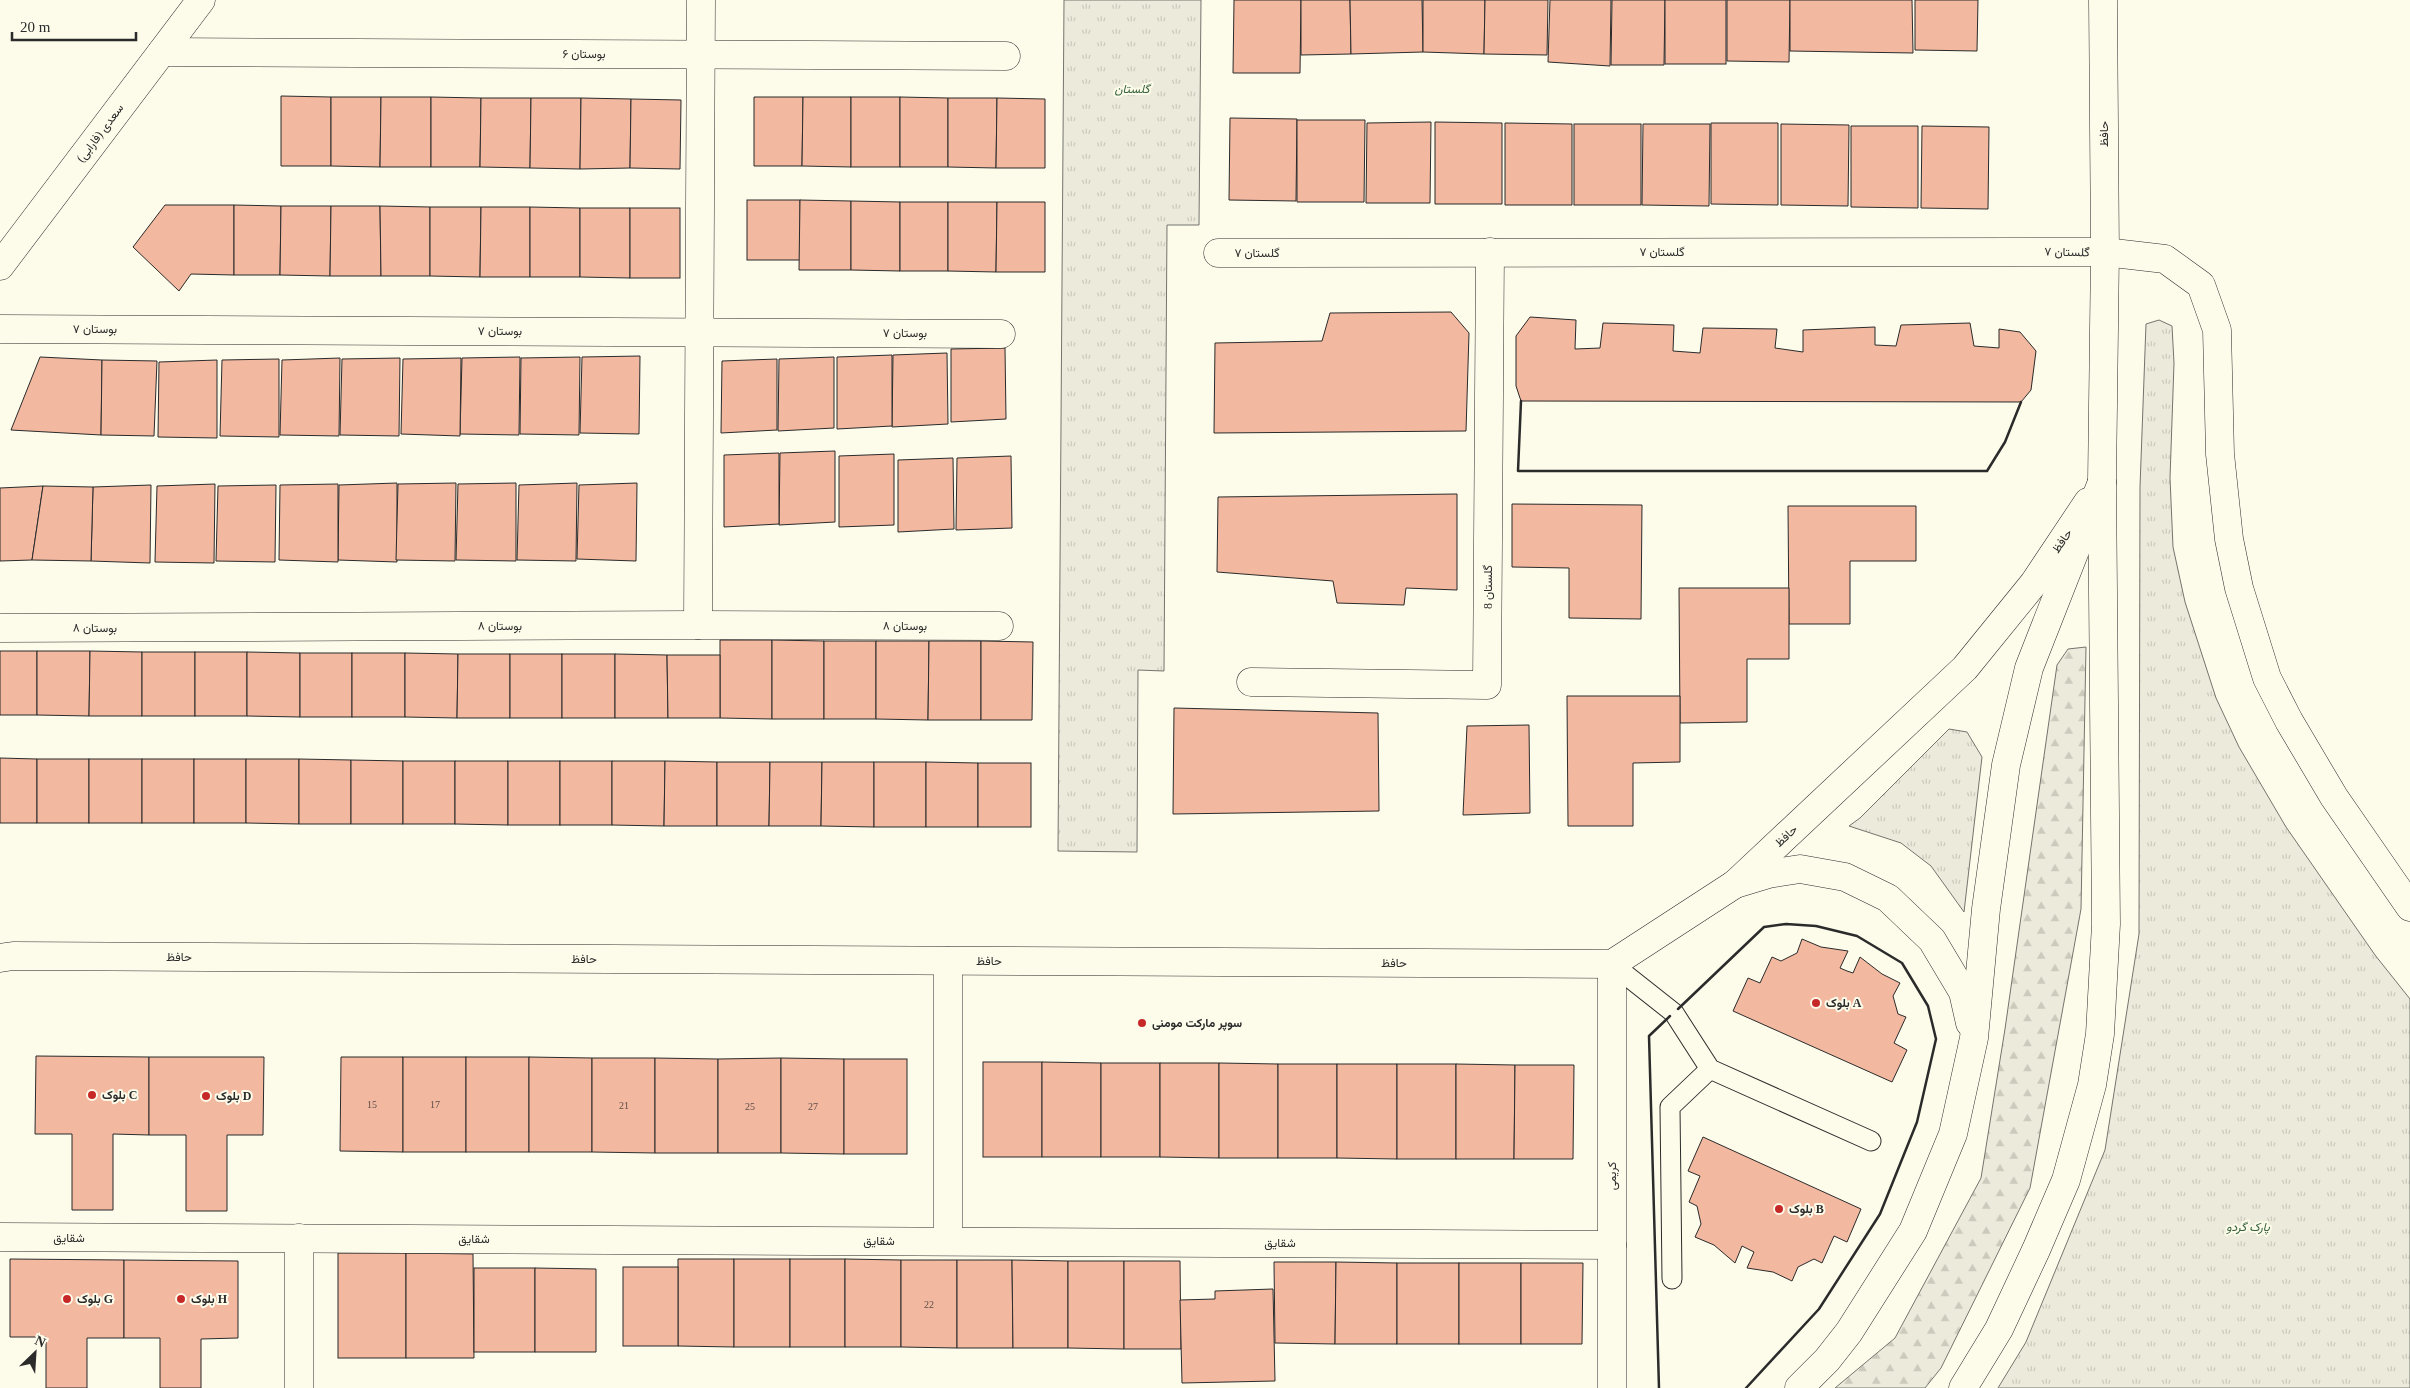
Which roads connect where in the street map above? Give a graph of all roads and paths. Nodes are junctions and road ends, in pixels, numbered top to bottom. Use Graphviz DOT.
graph roads {
  1 [pos="201,0"];
  2 [pos="701,0"];
  3 [pos="2104,0"];
  4 [pos="162,52"];
  5 [pos="701,55"];
  6 [pos="1006,56"];
  7 [pos="1490,252"];
  8 [pos="2105,252"];
  9 [pos="1218,253"];
  10 [pos="0,266"];
  11 [pos="0,329"];
  12 [pos="699,332"];
  13 [pos="1001,334"];
  14 [pos="2102,482"];
  15 [pos="698,625"];
  16 [pos="999,626"];
  17 [pos="0,628"];
  18 [pos="1251,682"];
  19 [pos="1735,884"];
  20 [pos="2410,907"];
  21 [pos="4,955"];
  22 [pos="948,961"];
  23 [pos="1612,964"];
  24 [pos="1974,1038"];
  25 [pos="1710,1069"];
  26 [pos="1871,1141"];
  27 [pos="0,1237"];
  28 [pos="299,1238"];
  29 [pos="948,1241"];
  30 [pos="1612,1245"];
  31 [pos="1672,1279"];
  32 [pos="299,1388"];
  33 [pos="1612,1388"];
  34 [pos="1800,1388"];
  35 [pos="1963,1388"];
  1 -- 4 [label="main road, سعدی (فارابی)"];
  2 -- 5 [label="main road"];
  3 -- 8 [label="main road, حافظ"];
  4 -- 5 [label="main road, بوستان ۶"];
  4 -- 10 [label="main road, سعدی (فارابی)"];
  5 -- 6 [label="main road, بوستان ۶"];
  5 -- 12 [label="main road"];
  7 -- 8 [label="main road, گلستان ۷"];
  7 -- 9 [label="main road, گلستان ۷"];
  7 -- 18 [label="main road, گلستان 8"];
  8 -- 14 [label="main road, حافظ"];
  8 -- 20 [label="main road, گلستان ۷"];
  11 -- 12 [label="main road, بوستان ۷"];
  12 -- 13 [label="main road, بوستان ۷"];
  12 -- 15 [label="main road"];
  14 -- 19 [label="main road, حافظ"];
  14 -- 24 [label="main road"];
  14 -- 35 [label="main road"];
  15 -- 16 [label="main road, بوستان ۸"];
  15 -- 17 [label="main road, بوستان ۸"];
  19 -- 23 [label="main road, حافظ"];
  19 -- 24 [label="main road"];
  21 -- 22 [label="main road, حافظ"];
  22 -- 23 [label="main road, حافظ"];
  22 -- 29 [label="main road"];
  23 -- 25 [label="lane"];
  23 -- 30 [label="main road, کریمی"];
  24 -- 34 [label="main road"];
  25 -- 26 [label="lane"];
  25 -- 31 [label="lane"];
  27 -- 28 [label="main road, شقایق"];
  28 -- 29 [label="main road, شقایق"];
  28 -- 32 [label="main road"];
  29 -- 30 [label="main road, شقایق"];
  30 -- 33 [label="main road, کریمی"];
}
